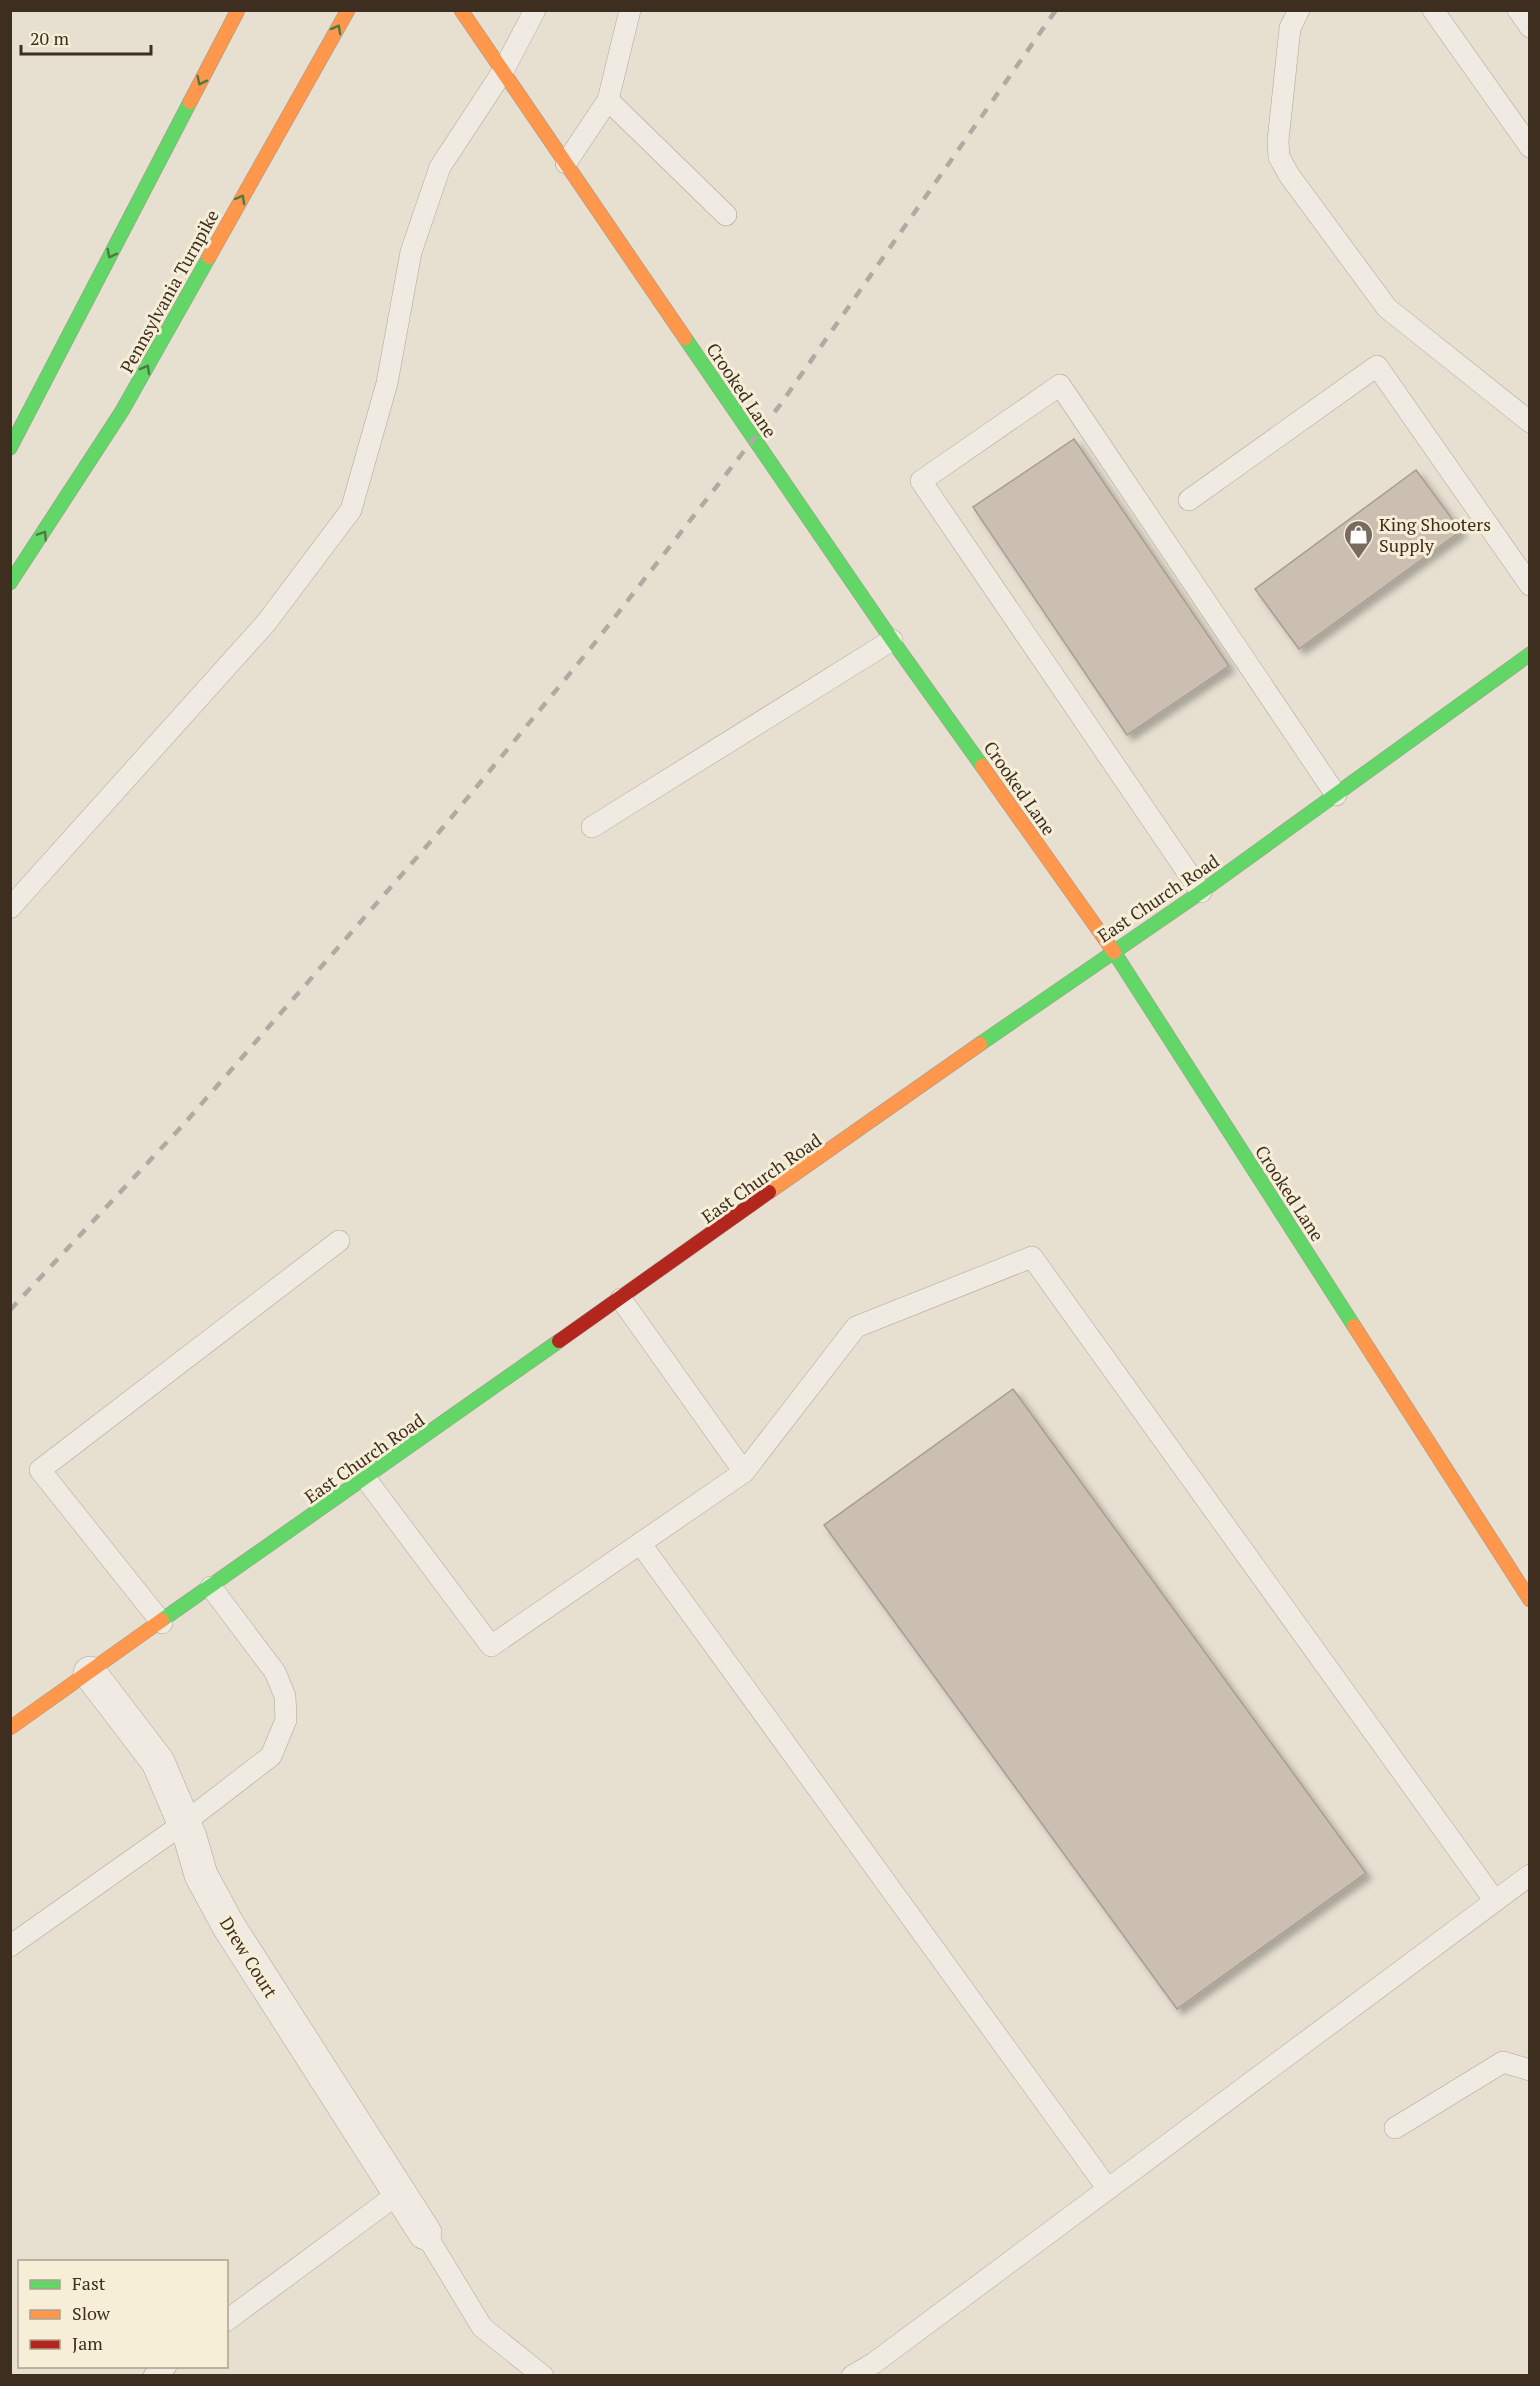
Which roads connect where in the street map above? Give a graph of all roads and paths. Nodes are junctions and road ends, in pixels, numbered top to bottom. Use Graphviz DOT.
graph roads {
  1 [pos="238,10"];
  2 [pos="348,10"];
  3 [pos="461,10"];
  4 [pos="535,10"];
  5 [pos="630,10"];
  6 [pos="1299,10"];
  7 [pos="1433,10"];
  8 [pos="1518,10"];
  9 [pos="1530,27"];
  10 [pos="502,71"];
  11 [pos="608,100"];
  12 [pos="1530,147"];
  13 [pos="566,163"];
  14 [pos="726,215"];
  15 [pos="1530,422"];
  16 [pos="10,448"];
  17 [pos="1189,500"];
  18 [pos="10,583"];
  19 [pos="1530,585"];
  20 [pos="892,640"];
  21 [pos="1530,654"];
  22 [pos="1336,795"];
  23 [pos="592,827"];
  24 [pos="1201,892"];
  25 [pos="10,908"];
  26 [pos="1113,950"];
  27 [pos="339,1241"];
  28 [pos="621,1299"];
  29 [pos="744,1472"];
  30 [pos="366,1479"];
  31 [pos="640,1543"];
  32 [pos="211,1587"];
  33 [pos="1530,1600"];
  34 [pos="162,1623"];
  35 [pos="90,1673"];
  36 [pos="10,1728"];
  37 [pos="184,1823"];
  38 [pos="1530,1875"];
  39 [pos="1495,1901"];
  40 [pos="10,1946"];
  41 [pos="1530,2070"];
  42 [pos="1395,2128"];
  43 [pos="1108,2189"];
  44 [pos="399,2193"];
  45 [pos="425,2233"];
  46 [pos="228,2321"];
  47 [pos="543,2376"];
  48 [pos="852,2376"];
  1 -- 16 [label="main road, one-way"];
  18 -- 2 [label="main road, Pennsylvania Turnpike, one-way"];
  3 -- 10 [label="main road, Crooked Lane"];
  4 -- 10 [label="lane"];
  5 -- 11 [label="lane"];
  6 -- 15 [label="lane"];
  7 -- 12 [label="lane"];
  8 -- 9 [label="lane"];
  10 -- 13 [label="main road, Crooked Lane"];
  10 -- 25 [label="lane"];
  11 -- 13 [label="lane"];
  11 -- 14 [label="lane"];
  13 -- 20 [label="main road, Crooked Lane"];
  17 -- 19 [label="lane"];
  20 -- 23 [label="lane"];
  20 -- 26 [label="main road, Crooked Lane"];
  21 -- 22 [label="main road, East Church Road"];
  22 -- 24 [label="main road, East Church Road"];
  22 -- 24 [label="lane"];
  24 -- 26 [label="main road, East Church Road"];
  26 -- 28 [label="main road, East Church Road"];
  26 -- 33 [label="main road, Crooked Lane"];
  27 -- 34 [label="lane"];
  28 -- 29 [label="lane"];
  28 -- 30 [label="main road, East Church Road"];
  29 -- 31 [label="lane"];
  29 -- 39 [label="lane"];
  30 -- 31 [label="lane"];
  30 -- 32 [label="main road, East Church Road"];
  31 -- 43 [label="lane"];
  32 -- 34 [label="main road, East Church Road"];
  32 -- 37 [label="lane"];
  34 -- 35 [label="main road, East Church Road"];
  35 -- 36 [label="main road, East Church Road"];
  35 -- 37 [label="street, Drew Court"];
  37 -- 40 [label="lane"];
  37 -- 44 [label="street, Drew Court"];
  38 -- 39 [label="lane"];
  39 -- 43 [label="lane"];
  41 -- 42 [label="lane"];
  43 -- 48 [label="lane"];
  44 -- 45 [label="street, Drew Court"];
  44 -- 46 [label="lane"];
  45 -- 47 [label="lane"];
}
